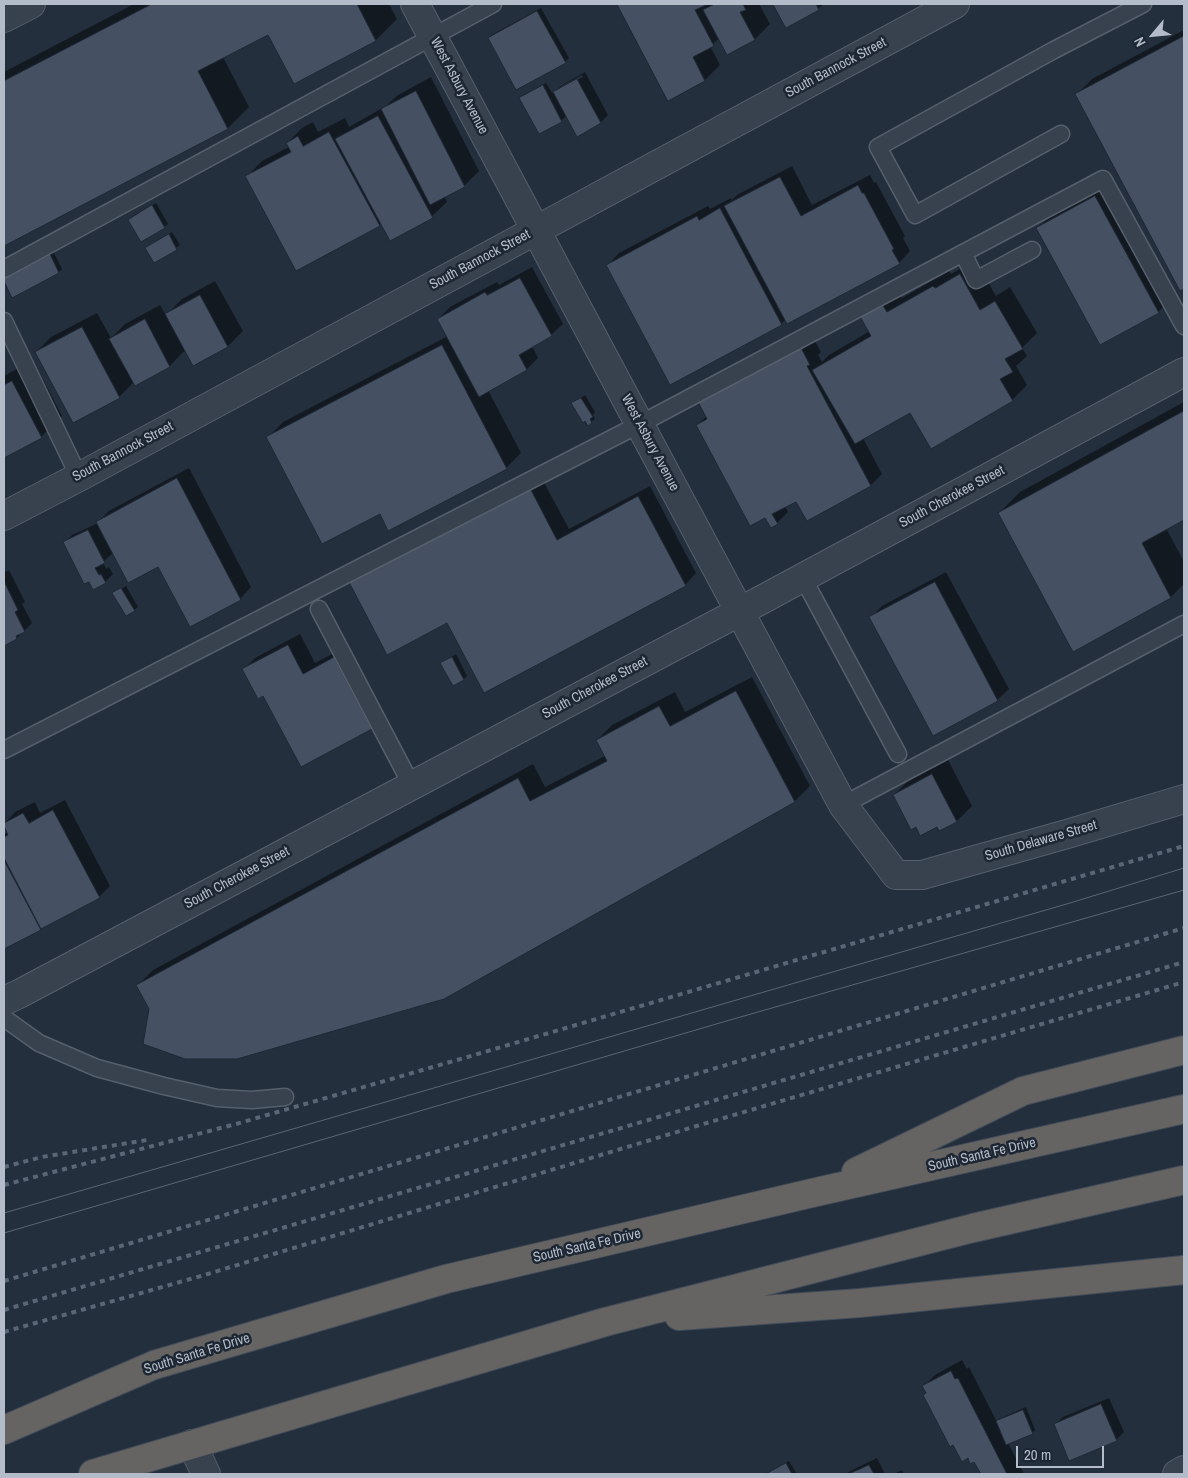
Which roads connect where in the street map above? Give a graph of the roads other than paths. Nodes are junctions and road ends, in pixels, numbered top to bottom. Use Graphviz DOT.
graph roads {
  1 [pos="31,4"];
  2 [pos="415,4"];
  3 [pos="493,4"];
  4 [pos="955,4"];
  5 [pos="1136,5"];
  6 [pos="4,18"];
  7 [pos="432,36"];
  8 [pos="1061,134"];
  9 [pos="536,230"];
  10 [pos="1032,250"];
  11 [pos="963,253"];
  12 [pos="4,269"];
  13 [pos="4,320"];
  14 [pos="1184,326"];
  15 [pos="1184,372"];
  16 [pos="640,424"];
  17 [pos="79,477"];
  18 [pos="4,516"];
  19 [pos="803,578"];
  20 [pos="319,609"];
  21 [pos="739,612"];
  22 [pos="1184,624"];
  23 [pos="4,750"];
  24 [pos="898,754"];
  25 [pos="412,786"];
  26 [pos="1184,799"];
  27 [pos="843,805"];
  28 [pos="896,875"];
  29 [pos="4,1001"];
  30 [pos="4,1018"];
  31 [pos="1184,1050"];
  32 [pos="285,1097"];
  33 [pos="1184,1109"];
  34 [pos="1184,1180"];
  35 [pos="812,1193"];
  36 [pos="1184,1270"];
  37 [pos="605,1322"];
  38 [pos="4,1430"];
  39 [pos="192,1444"];
  40 [pos="1184,1470"];
  41 [pos="93,1474"];
  42 [pos="206,1474"];
  43 [pos="1177,1474"];
  1 -- 6 [label="street"];
  2 -- 7 [label="street, West Asbury Avenue"];
  3 -- 7 [label="lane"];
  4 -- 9 [label="street, South Bannock Street"];
  5 -- 8 [label="lane"];
  7 -- 9 [label="street, West Asbury Avenue"];
  7 -- 12 [label="lane"];
  9 -- 16 [label="street, West Asbury Avenue"];
  9 -- 17 [label="street, South Bannock Street"];
  10 -- 11 [label="lane"];
  11 -- 14 [label="lane"];
  11 -- 16 [label="lane"];
  13 -- 17 [label="lane"];
  15 -- 19 [label="street, South Cherokee Street"];
  16 -- 21 [label="street, West Asbury Avenue"];
  16 -- 23 [label="lane"];
  17 -- 18 [label="street, South Bannock Street"];
  19 -- 21 [label="street, South Cherokee Street"];
  19 -- 24 [label="lane"];
  20 -- 25 [label="lane"];
  21 -- 25 [label="street, South Cherokee Street"];
  21 -- 27 [label="street, West Asbury Avenue"];
  22 -- 27 [label="lane"];
  25 -- 29 [label="street, South Cherokee Street"];
  26 -- 28 [label="street, South Delaware Street"];
  27 -- 28 [label="street, West Asbury Avenue"];
  30 -- 32 [label="lane"];
  31 -- 35 [label="highway"];
  33 -- 35 [label="highway, South Santa Fe Drive"];
  34 -- 37 [label="highway"];
  35 -- 38 [label="highway, South Santa Fe Drive"];
  36 -- 37 [label="highway"];
  37 -- 39 [label="highway"];
  39 -- 41 [label="highway"];
  39 -- 42 [label="street"];
  40 -- 43 [label="street"];
}
